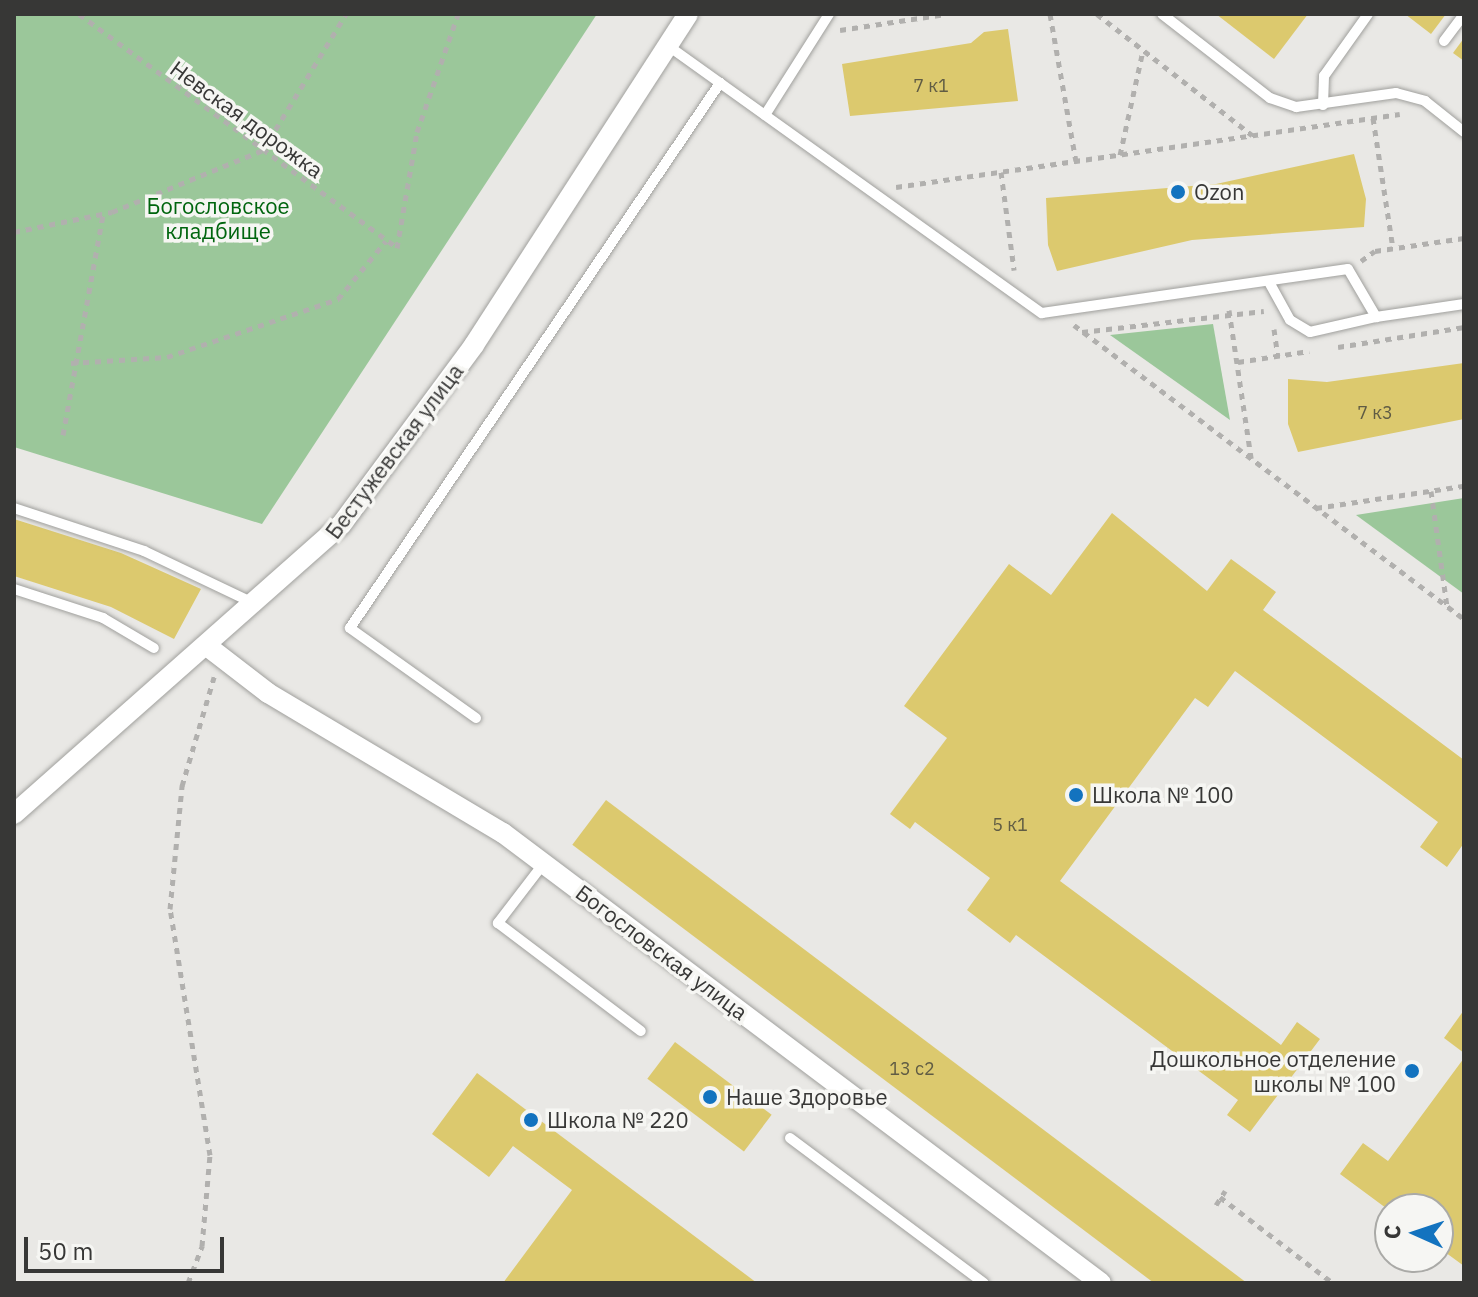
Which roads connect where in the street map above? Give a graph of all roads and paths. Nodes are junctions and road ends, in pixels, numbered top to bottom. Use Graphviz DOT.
graph roads {
  1 [pos="79,14"];
  2 [pos="346,14"];
  3 [pos="458,14"];
  4 [pos="688,14"];
  5 [pos="829,14"];
  6 [pos="946,14"];
  7 [pos="1050,14"];
  8 [pos="1097,14"];
  9 [pos="1162,14"];
  10 [pos="1368,14"];
  11 [pos="1464,14"];
  12 [pos="1444,41"];
  13 [pos="667,45"];
  14 [pos="828,45"];
  15 [pos="1143,50"];
  16 [pos="720,83"];
  17 [pos="1425,101"];
  18 [pos="1323,105"];
  19 [pos="765,115"];
  20 [pos="1373,118"];
  21 [pos="1464,132"];
  22 [pos="1253,136"];
  23 [pos="263,150"];
  24 [pos="1120,155"];
  25 [pos="1076,161"];
  26 [pos="1001,172"];
  27 [pos="870,191"];
  28 [pos="103,214"];
  29 [pos="14,232"];
  30 [pos="1464,238"];
  31 [pos="386,241"];
  32 [pos="1393,248"];
  33 [pos="1348,269"];
  34 [pos="1269,282"];
  35 [pos="1226,289"];
  36 [pos="1017,296"];
  37 [pos="1464,304"];
  38 [pos="1230,312"];
  39 [pos="1060,315"];
  40 [pos="1376,317"];
  41 [pos="1464,327"];
  42 [pos="1082,332"];
  43 [pos="1278,356"];
  44 [pos="1238,362"];
  45 [pos="71,363"];
  46 [pos="63,435"];
  47 [pos="1251,459"];
  48 [pos="1464,486"];
  49 [pos="1431,491"];
  50 [pos="14,508"];
  51 [pos="1316,508"];
  52 [pos="14,589"];
  53 [pos="254,605"];
  54 [pos="1447,607"];
  55 [pos="1464,619"];
  56 [pos="154,648"];
  57 [pos="214,650"];
  58 [pos="476,718"];
  59 [pos="14,814"];
  60 [pos="544,863"];
  61 [pos="641,1031"];
  62 [pos="790,1138"];
  63 [pos="1225,1191"];
  64 [pos="1220,1197"];
  65 [pos="1216,1205"];
  66 [pos="188,1283"];
  67 [pos="984,1283"];
  68 [pos="1101,1283"];
  69 [pos="1333,1283"];
  1 -- 23 [label="path, Невская дорожка"];
  2 -- 23 [label="path"];
  3 -- 31 [label="path, Невская дорожка"];
  4 -- 13 [label="street, Бестужевская улица"];
  5 -- 19 [label="lane"];
  6 -- 14 [label="path"];
  7 -- 25 [label="path"];
  8 -- 15 [label="path"];
  9 -- 18 [label="lane"];
  10 -- 18 [label="lane"];
  11 -- 12 [label="lane"];
  13 -- 16 [label="lane"];
  13 -- 53 [label="street, Бестужевская улица"];
  15 -- 22 [label="path"];
  15 -- 24 [label="path"];
  16 -- 19 [label="lane"];
  16 -- 58 [label="lane"];
  17 -- 18 [label="lane"];
  17 -- 20 [label="path"];
  17 -- 21 [label="lane"];
  19 -- 27 [label="lane"];
  20 -- 22 [label="path"];
  20 -- 32 [label="path"];
  22 -- 24 [label="path"];
  23 -- 28 [label="path"];
  23 -- 31 [label="path, Невская дорожка"];
  24 -- 25 [label="path"];
  25 -- 26 [label="path"];
  26 -- 27 [label="path"];
  26 -- 36 [label="path"];
  27 -- 36 [label="lane"];
  28 -- 29 [label="path"];
  28 -- 45 [label="path"];
  30 -- 32 [label="path"];
  31 -- 45 [label="path"];
  32 -- 33 [label="path"];
  33 -- 34 [label="lane"];
  33 -- 40 [label="lane"];
  34 -- 35 [label="lane"];
  34 -- 40 [label="lane"];
  35 -- 38 [label="path"];
  35 -- 39 [label="lane"];
  36 -- 39 [label="lane"];
  37 -- 40 [label="lane"];
  38 -- 42 [label="path"];
  38 -- 43 [label="path"];
  38 -- 44 [label="path"];
  39 -- 42 [label="path"];
  41 -- 43 [label="path"];
  42 -- 47 [label="path"];
  43 -- 44 [label="path"];
  44 -- 47 [label="path"];
  45 -- 46 [label="path"];
  47 -- 51 [label="path"];
  48 -- 49 [label="path"];
  49 -- 51 [label="path"];
  49 -- 54 [label="path"];
  50 -- 53 [label="lane"];
  51 -- 54 [label="path"];
  52 -- 56 [label="lane"];
  53 -- 57 [label="street, Бестужевская улица"];
  54 -- 55 [label="path"];
  57 -- 59 [label="street, Бестужевская улица"];
  57 -- 60 [label="street, Богословская улица"];
  57 -- 66 [label="path"];
  60 -- 61 [label="lane"];
  60 -- 68 [label="street, Богословская улица"];
  62 -- 67 [label="lane"];
  63 -- 64 [label="path"];
  64 -- 65 [label="path"];
  64 -- 69 [label="path"];
}
